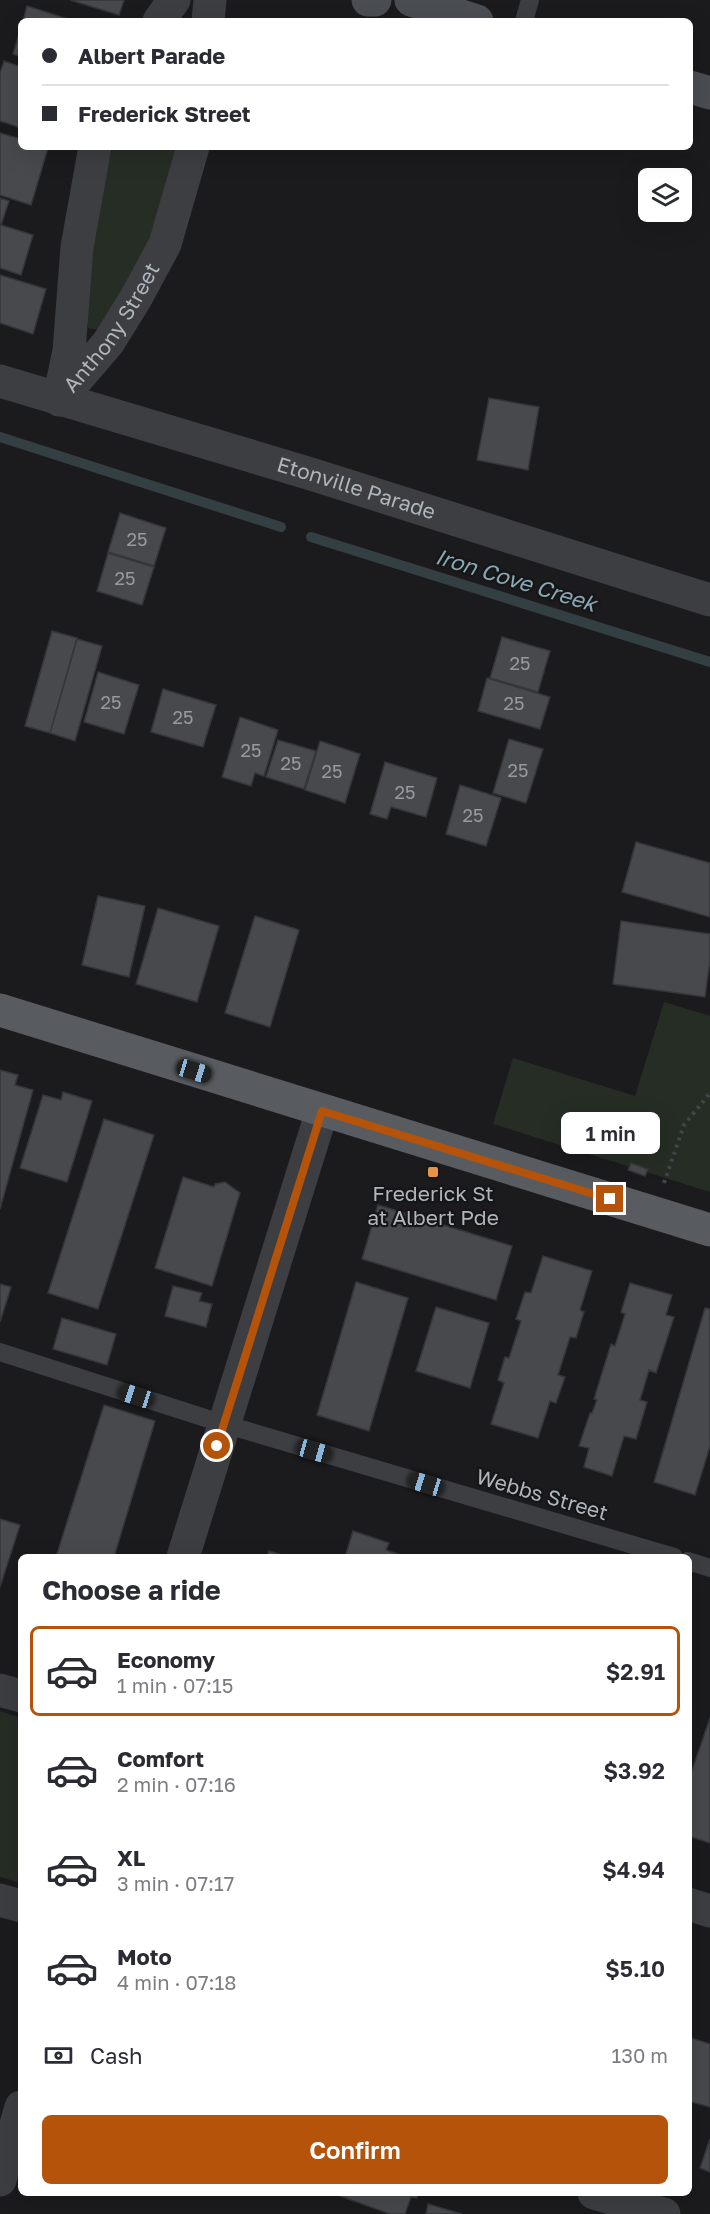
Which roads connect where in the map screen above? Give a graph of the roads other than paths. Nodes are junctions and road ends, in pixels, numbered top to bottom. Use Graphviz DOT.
graph roads {
  1 [pos="210,0"];
  2 [pos="368,0"];
  3 [pos="375,0"];
  4 [pos="411,0"];
  5 [pos="530,0"];
  6 [pos="165,12"];
  7 [pos="204,18"];
  8 [pos="207,18"];
  9 [pos="468,18"];
  10 [pos="525,18"];
  11 [pos="693,88"];
  12 [pos="710,93"];
  13 [pos="94,150"];
  14 [pos="192,150"];
  15 [pos="70,335"];
  16 [pos="108,343"];
  17 [pos="0,381"];
  18 [pos="59,400"];
  19 [pos="710,600"];
  20 [pos="0,1010"];
  21 [pos="322,1111"];
  22 [pos="710,1230"];
  23 [pos="0,1352"];
  24 [pos="224,1424"];
  25 [pos="184,1554"];
  26 [pos="664,1554"];
  27 [pos="692,1562"];
  28 [pos="710,1568"];
  29 [pos="0,1690"];
  30 [pos="18,1695"];
  31 [pos="0,1900"];
  32 [pos="18,1905"];
  33 [pos="692,1907"];
  34 [pos="710,1911"];
  35 [pos="18,2117"];
  36 [pos="0,2180"];
  37 [pos="604,2196"];
  38 [pos="664,2214"];
  1 -- 8 [label="street"];
  2 -- 3 [label="street"];
  4 -- 9 [label="street"];
  5 -- 10 [label="lane"];
  6 -- 7 [label="lane"];
  11 -- 12 [label="street"];
  13 -- 15 [label="street, Anthony Street"];
  14 -- 16 [label="street, Anthony Street"];
  15 -- 16 [label="lane"];
  15 -- 18 [label="street, Anthony Street"];
  16 -- 18 [label="street, Anthony Street"];
  17 -- 18 [label="street, Etonville Parade"];
  18 -- 19 [label="street, Etonville Parade"];
  20 -- 21 [label="main road"];
  21 -- 22 [label="main road"];
  21 -- 24 [label="street"];
  23 -- 24 [label="lane, Webbs Street"];
  24 -- 25 [label="street"];
  24 -- 26 [label="lane, Webbs Street"];
  27 -- 28 [label="lane"];
  29 -- 30 [label="street"];
  31 -- 32 [label="street"];
  33 -- 34 [label="street"];
  35 -- 36 [label="street"];
  37 -- 38 [label="street"];
}
